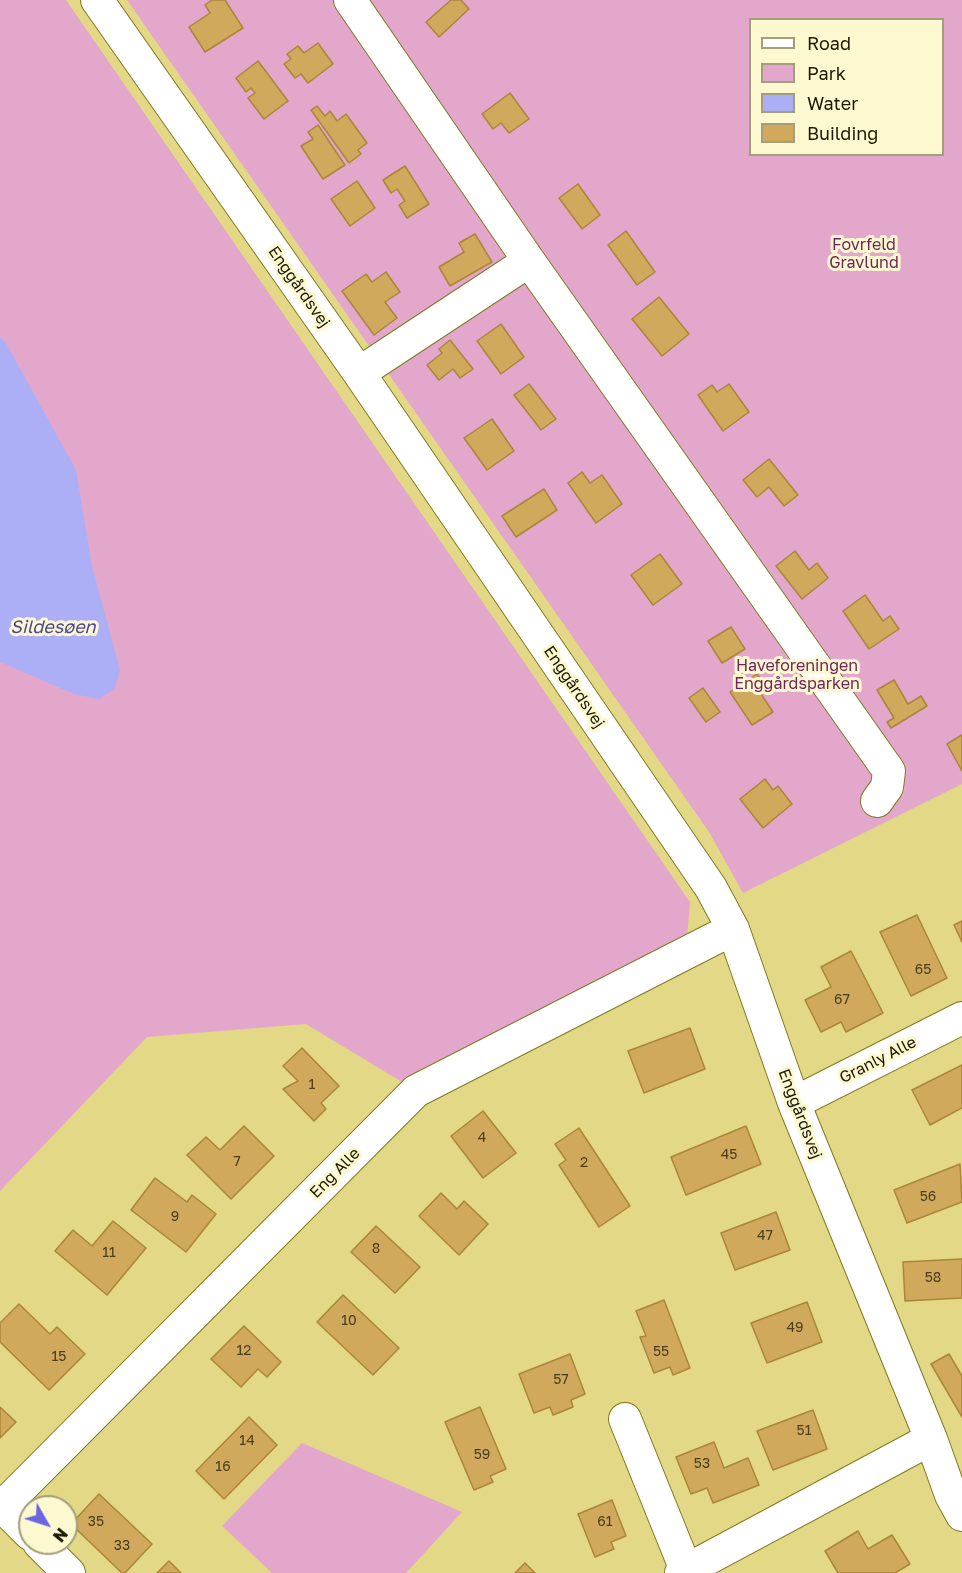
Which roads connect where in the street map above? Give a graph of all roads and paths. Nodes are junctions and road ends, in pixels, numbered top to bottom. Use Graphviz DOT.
graph roads {
  1 [pos="98,0"];
  2 [pos="350,0"];
  3 [pos="529,261"];
  4 [pos="359,374"];
  5 [pos="877,801"];
  6 [pos="733,929"];
  7 [pos="962,1018"];
  8 [pos="794,1103"];
  9 [pos="625,1419"];
  10 [pos="931,1439"];
  11 [pos="958,1501"];
  12 [pos="18,1522"];
  13 [pos="51,1555"];
  14 [pos="684,1571"];
  15 [pos="69,1573"];
  1 -- 4 [label="street, Enggårdsvej"];
  2 -- 3 [label="street"];
  3 -- 4 [label="street"];
  3 -- 5 [label="street"];
  4 -- 6 [label="street, Enggårdsvej"];
  6 -- 8 [label="street, Enggårdsvej"];
  6 -- 12 [label="street, Eng Alle"];
  7 -- 8 [label="street, Granly Alle"];
  8 -- 10 [label="street, Enggårdsvej"];
  9 -- 14 [label="street"];
  10 -- 11 [label="street, Enggårdsvej"];
  10 -- 14 [label="street"];
  13 -- 15 [label="street"];
}
